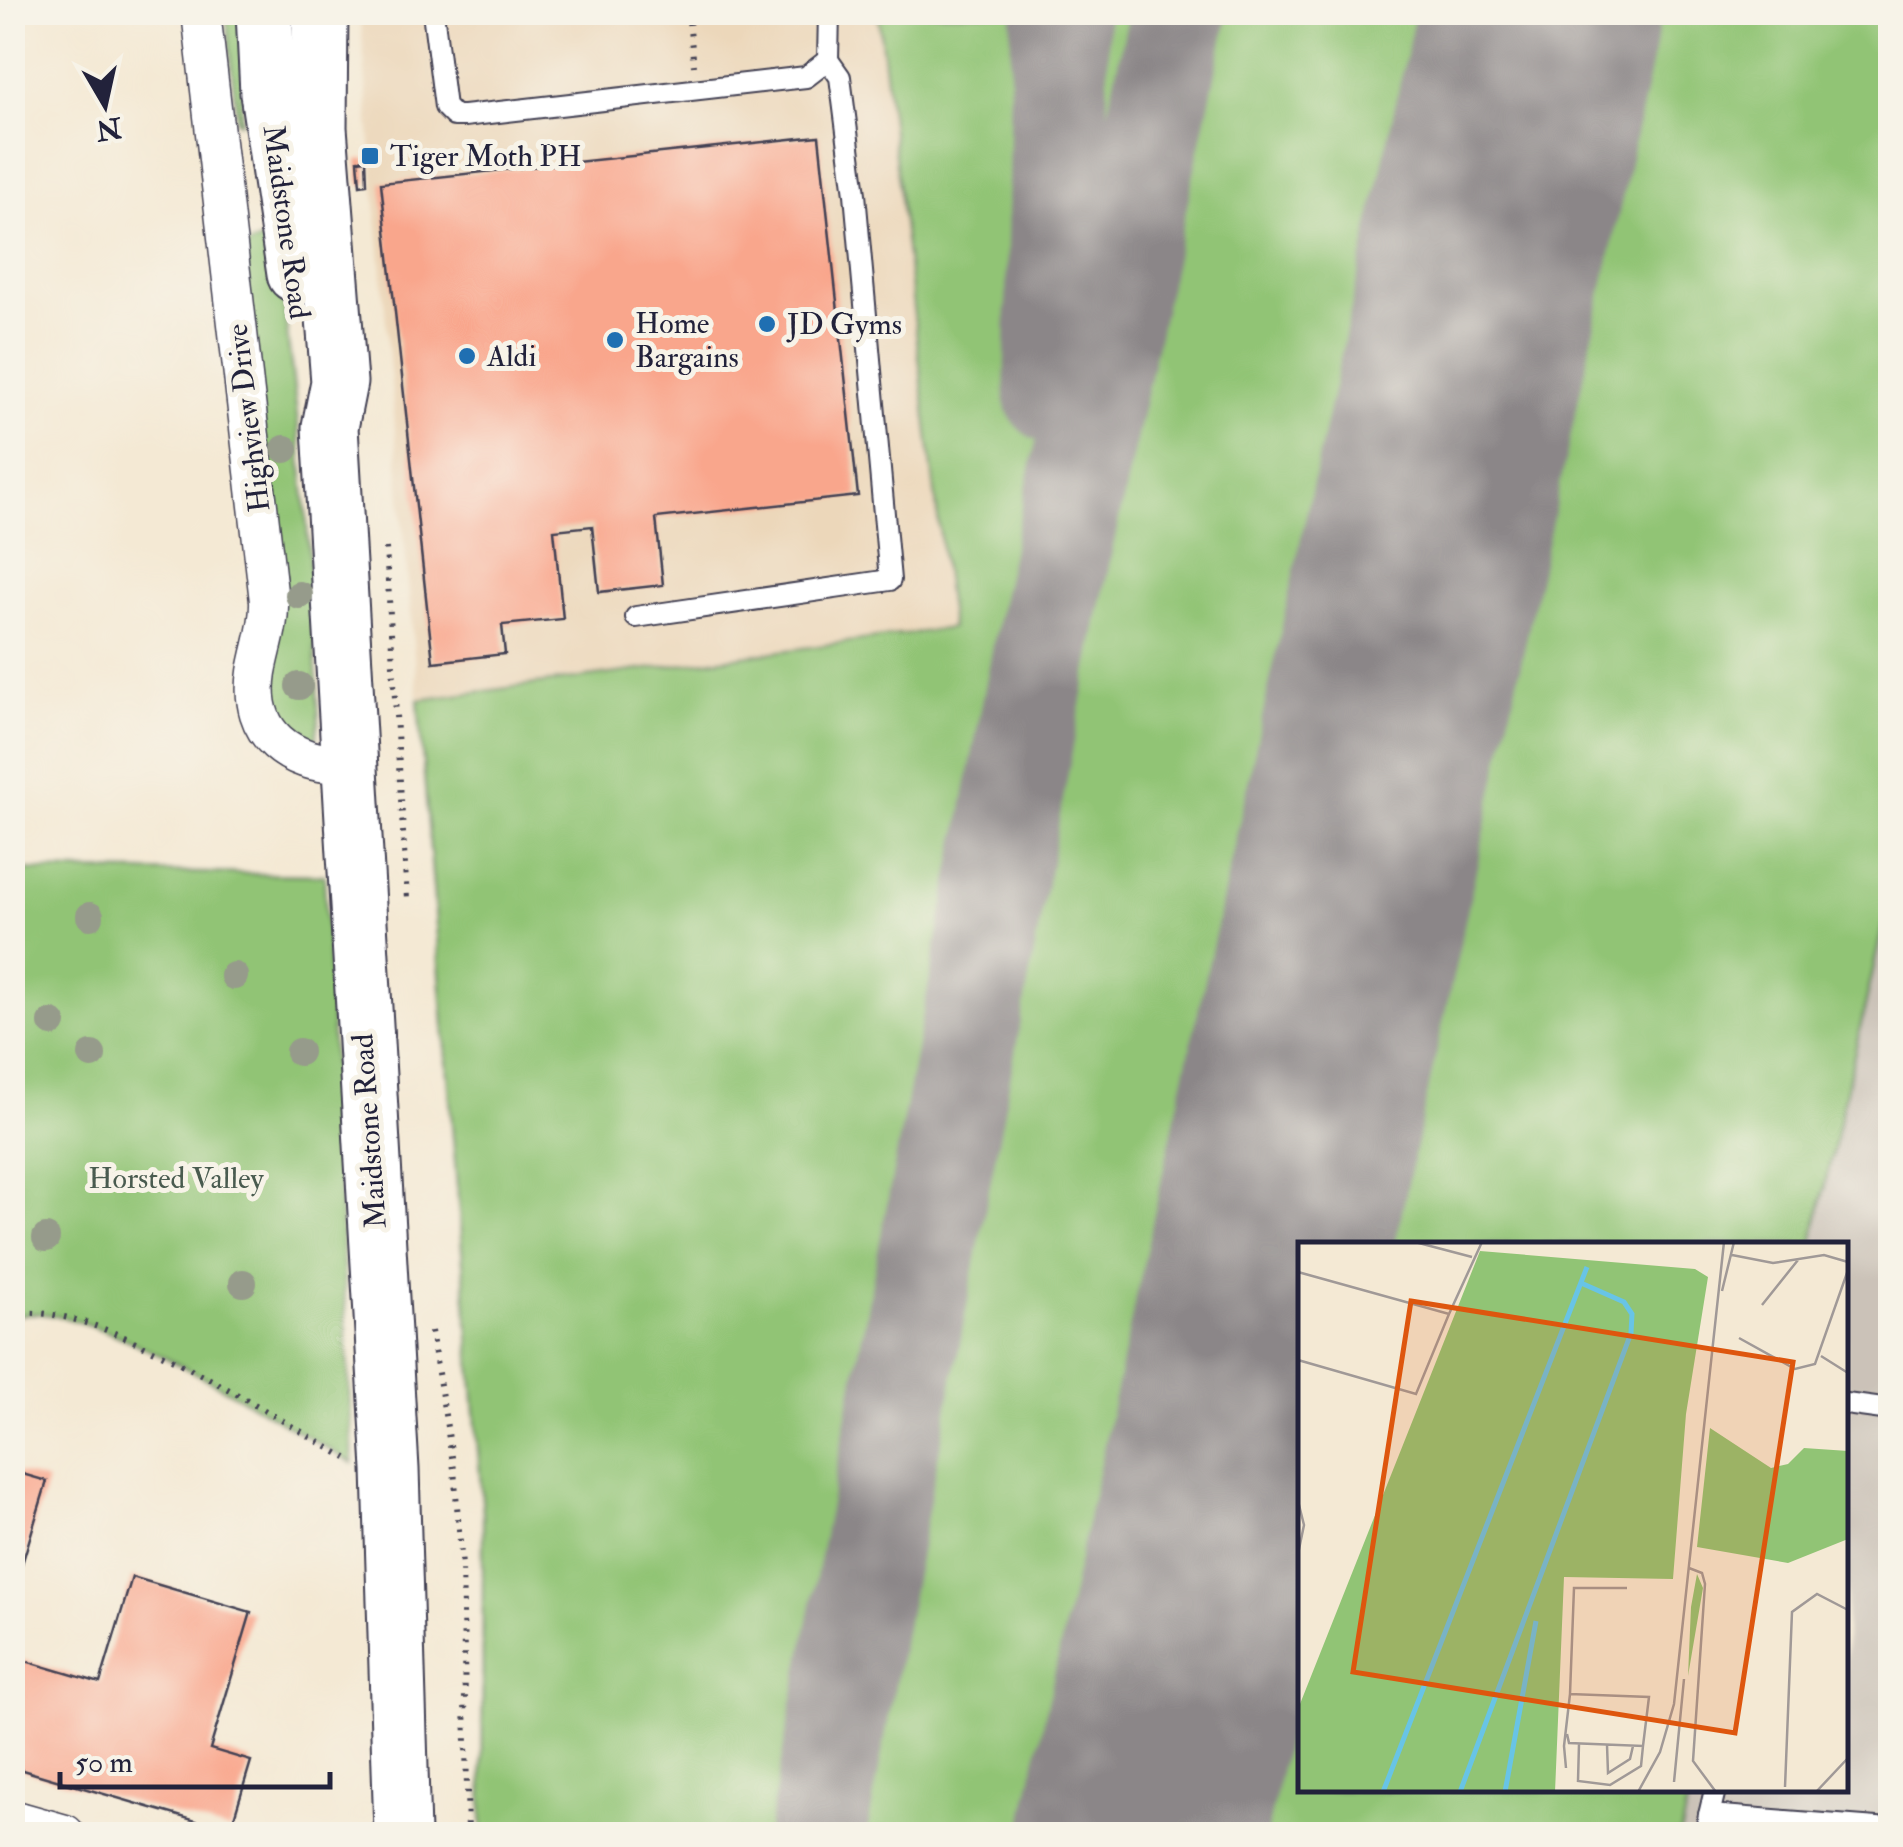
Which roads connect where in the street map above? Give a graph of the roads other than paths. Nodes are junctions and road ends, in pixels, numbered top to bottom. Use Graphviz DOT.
graph roads {
  1 [pos="201,12"];
  2 [pos="264,12"];
  3 [pos="320,12"];
  4 [pos="433,12"];
  5 [pos="829,12"];
  6 [pos="828,60"];
  7 [pos="330,427"];
  8 [pos="636,618"];
  9 [pos="347,764"];
  10 [pos="1848,1404"];
  11 [pos="1890,1410"];
  12 [pos="1715,1792"];
  13 [pos="12,1819"];
  14 [pos="1707,1825"];
  15 [pos="1890,1829"];
  16 [pos="64,1834"];
  17 [pos="402,1834"];
  1 -- 9 [label="street, Highview Drive"];
  2 -- 7 [label="main road, Maidstone Road"];
  3 -- 7 [label="main road, Maidstone Road"];
  4 -- 6 [label="lane"];
  5 -- 6 [label="lane"];
  6 -- 8 [label="lane"];
  7 -- 9 [label="main road, Maidstone Road"];
  9 -- 17 [label="main road, Maidstone Road"];
  10 -- 11 [label="lane"];
  12 -- 14 [label="lane"];
  13 -- 16 [label="street"];
  14 -- 15 [label="lane"];
}
